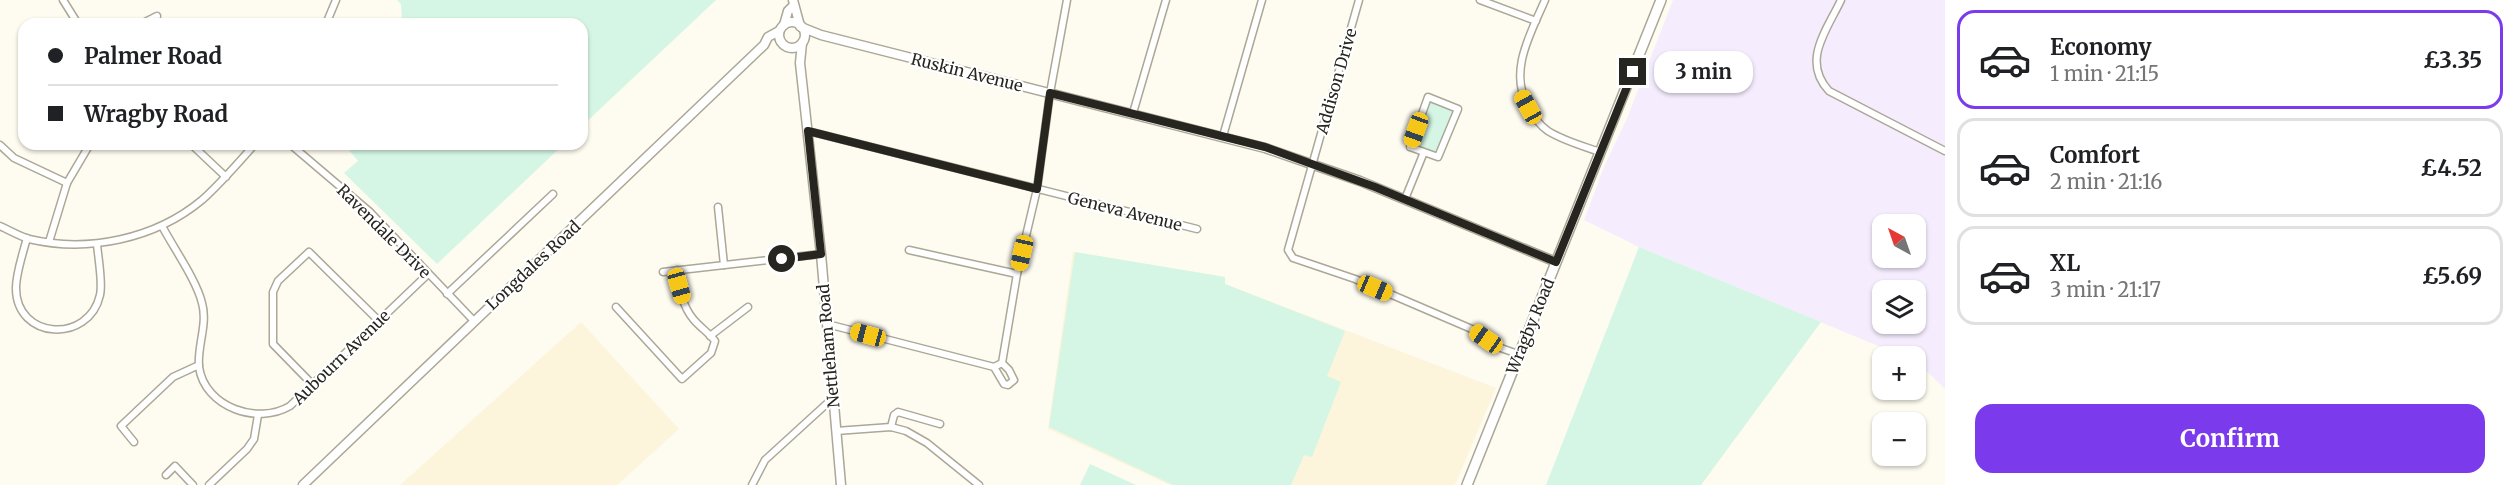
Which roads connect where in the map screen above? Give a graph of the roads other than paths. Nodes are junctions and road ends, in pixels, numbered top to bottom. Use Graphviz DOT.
graph roads {
  1 [pos="63,0"];
  2 [pos="336,0"];
  3 [pos="1067,0"];
  4 [pos="1166,0"];
  5 [pos="1262,0"];
  6 [pos="1359,0"];
  7 [pos="1480,0"];
  8 [pos="1545,0"];
  9 [pos="1661,0"];
  10 [pos="1841,0"];
  11 [pos="793,3"];
  12 [pos="157,16"];
  13 [pos="74,18"];
  14 [pos="153,18"];
  15 [pos="328,18"];
  16 [pos="1536,21"];
  17 [pos="800,26"];
  18 [pos="782,28"];
  19 [pos="821,35"];
  20 [pos="802,42"];
  21 [pos="764,45"];
  22 [pos="786,47"];
  23 [pos="800,63"];
  24 [pos="1050,93"];
  25 [pos="1133,113"];
  26 [pos="808,131"];
  27 [pos="1223,136"];
  28 [pos="0,145"];
  29 [pos="87,150"];
  30 [pos="197,150"];
  31 [pos="250,150"];
  32 [pos="297,150"];
  33 [pos="1945,151"];
  34 [pos="1424,152"];
  35 [pos="1600,152"];
  36 [pos="1312,164"];
  37 [pos="226,177"];
  38 [pos="68,183"];
  39 [pos="1037,189"];
  40 [pos="553,194"];
  41 [pos="1405,199"];
  42 [pos="718,207"];
  43 [pos="0,226"];
  44 [pos="162,226"];
  45 [pos="1197,229"];
  46 [pos="27,238"];
  47 [pos="49,242"];
  48 [pos="97,244"];
  49 [pos="909,250"];
  50 [pos="821,254"];
  51 [pos="1556,262"];
  52 [pos="724,265"];
  53 [pos="677,270"];
  54 [pos="663,272"];
  55 [pos="428,274"];
  56 [pos="1017,274"];
  57 [pos="447,294"];
  58 [pos="616,307"];
  59 [pos="748,307"];
  60 [pos="379,321"];
  61 [pos="474,321"];
  62 [pos="827,324"];
  63 [pos="711,336"];
  64 [pos="1518,354"];
  65 [pos="1002,363"];
  66 [pos="199,365"];
  67 [pos="994,367"];
  68 [pos="313,385"];
  69 [pos="833,398"];
  70 [pos="258,415"];
  71 [pos="940,424"];
  72 [pos="891,427"];
  73 [pos="836,431"];
  74 [pos="134,442"];
  75 [pos="166,475"];
  76 [pos="193,485"];
  77 [pos="209,485"];
  78 [pos="303,485"];
  79 [pos="752,485"];
  80 [pos="841,485"];
  81 [pos="979,485"];
  82 [pos="1467,485"];
  1 -- 13 [label="street"];
  2 -- 15 [label="street"];
  3 -- 24 [label="street"];
  4 -- 25 [label="street"];
  5 -- 27 [label="street"];
  6 -- 36 [label="street, Addison Drive"];
  7 -- 16 [label="street"];
  8 -- 16 [label="street"];
  9 -- 35 [label="main road, Wragby Road"];
  10 -- 33 [label="street"];
  11 -- 17 [label="main road"];
  11 -- 18 [label="main road"];
  12 -- 14 [label="street"];
  16 -- 35 [label="street"];
  17 -- 18 [label="main road"];
  17 -- 19 [label="main road, Ruskin Avenue"];
  17 -- 20 [label="main road"];
  18 -- 21 [label="main road, Longdales Road"];
  18 -- 22 [label="main road"];
  19 -- 20 [label="main road"];
  19 -- 24 [label="main road, Ruskin Avenue"];
  20 -- 22 [label="main road"];
  20 -- 23 [label="main road, Nettleham Road"];
  21 -- 22 [label="main road"];
  21 -- 61 [label="main road, Longdales Road"];
  22 -- 23 [label="main road"];
  23 -- 26 [label="main road, Nettleham Road"];
  24 -- 25 [label="main road, Ruskin Avenue"];
  24 -- 39 [label="street"];
  25 -- 27 [label="main road, Ruskin Avenue"];
  26 -- 39 [label="street, Geneva Avenue"];
  26 -- 50 [label="main road, Nettleham Road"];
  27 -- 36 [label="main road, Ruskin Avenue"];
  28 -- 38 [label="street"];
  29 -- 38 [label="street"];
  30 -- 37 [label="street"];
  31 -- 37 [label="street"];
  32 -- 55 [label="street, Ravendale Drive"];
  34 -- 34 [label="street"];
  34 -- 41 [label="street"];
  35 -- 51 [label="main road, Wragby Road"];
  36 -- 41 [label="main road, Ruskin Avenue"];
  36 -- 64 [label="street, Addison Drive"];
  37 -- 44 [label="street"];
  38 -- 47 [label="street"];
  39 -- 45 [label="street, Geneva Avenue"];
  39 -- 56 [label="street"];
  40 -- 57 [label="street"];
  41 -- 51 [label="main road, Ruskin Avenue"];
  42 -- 52 [label="street"];
  43 -- 46 [label="street"];
  44 -- 48 [label="street"];
  44 -- 66 [label="street"];
  46 -- 47 [label="street"];
  46 -- 48 [label="street"];
  47 -- 48 [label="street"];
  49 -- 56 [label="street"];
  50 -- 52 [label="street"];
  50 -- 62 [label="main road, Nettleham Road"];
  51 -- 64 [label="main road, Wragby Road"];
  52 -- 53 [label="street"];
  53 -- 54 [label="street"];
  53 -- 63 [label="street"];
  55 -- 57 [label="street, Ravendale Drive"];
  55 -- 60 [label="street, Aubourn Avenue"];
  56 -- 65 [label="street"];
  57 -- 61 [label="street, Ravendale Drive"];
  58 -- 63 [label="street"];
  59 -- 63 [label="street"];
  60 -- 68 [label="street, Aubourn Avenue"];
  60 -- 68 [label="street"];
  61 -- 78 [label="main road, Longdales Road"];
  62 -- 67 [label="street"];
  62 -- 69 [label="main road, Nettleham Road"];
  64 -- 82 [label="main road, Wragby Road"];
  65 -- 67 [label="street"];
  65 -- 67 [label="street"];
  66 -- 70 [label="street"];
  66 -- 74 [label="street"];
  68 -- 70 [label="street, Aubourn Avenue"];
  69 -- 73 [label="main road, Nettleham Road"];
  69 -- 79 [label="street"];
  70 -- 77 [label="street"];
  71 -- 72 [label="street"];
  72 -- 73 [label="street"];
  72 -- 81 [label="street"];
  73 -- 80 [label="main road, Nettleham Road"];
  75 -- 76 [label="street"];
}
